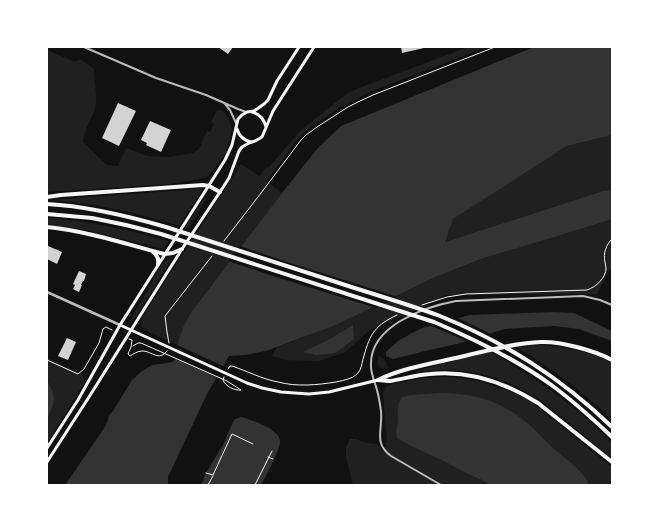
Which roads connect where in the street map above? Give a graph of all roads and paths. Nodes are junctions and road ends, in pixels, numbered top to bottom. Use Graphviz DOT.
graph roads {
  1 [pos="84,47"];
  2 [pos="299,47"];
  3 [pos="314,47"];
  4 [pos="495,47"];
  5 [pos="225,104"];
  6 [pos="248,112"];
  7 [pos="236,126"];
  8 [pos="266,127"];
  9 [pos="252,142"];
  10 [pos="209,186"];
  11 [pos="220,192"];
  12 [pos="47,197"];
  13 [pos="47,204"];
  14 [pos="47,214"];
  15 [pos="47,227"];
  16 [pos="612,239"];
  17 [pos="222,242"];
  18 [pos="182,249"];
  19 [pos="153,251"];
  20 [pos="164,254"];
  21 [pos="213,254"];
  22 [pos="158,264"];
  23 [pos="47,292"];
  24 [pos="421,305"];
  25 [pos="612,305"];
  26 [pos="399,314"];
  27 [pos="120,326"];
  28 [pos="106,327"];
  29 [pos="130,330"];
  30 [pos="132,340"];
  31 [pos="170,344"];
  32 [pos="131,347"];
  33 [pos="169,349"];
  34 [pos="47,360"];
  35 [pos="612,360"];
  36 [pos="228,368"];
  37 [pos="227,375"];
  38 [pos="376,381"];
  39 [pos="612,427"];
  40 [pos="612,437"];
  41 [pos="223,444"];
  42 [pos="253,444"];
  43 [pos="227,446"];
  44 [pos="47,448"];
  45 [pos="272,451"];
  46 [pos="268,457"];
  47 [pos="273,459"];
  48 [pos="47,462"];
  49 [pos="612,462"];
  50 [pos="206,473"];
  51 [pos="213,475"];
  52 [pos="208,485"];
  53 [pos="255,485"];
  54 [pos="441,485"];
  1 -- 5 [label="street"];
  2 -- 6 [label="main road"];
  3 -- 8 [label="main road"];
  4 -- 17 [label="path"];
  5 -- 6 [label="street"];
  5 -- 7 [label="street"];
  6 -- 7 [label="main road"];
  6 -- 8 [label="main road"];
  7 -- 9 [label="main road"];
  7 -- 10 [label="main road"];
  8 -- 9 [label="main road"];
  9 -- 11 [label="main road"];
  10 -- 11 [label="highway"];
  10 -- 12 [label="highway"];
  10 -- 20 [label="main road"];
  11 -- 18 [label="main road"];
  13 -- 39 [label="highway"];
  14 -- 40 [label="highway"];
  15 -- 19 [label="highway"];
  16 -- 24 [label="path"];
  18 -- 20 [label="highway"];
  18 -- 29 [label="main road"];
  19 -- 20 [label="highway"];
  19 -- 22 [label="highway"];
  20 -- 22 [label="main road"];
  21 -- 31 [label="path"];
  22 -- 27 [label="main road"];
  23 -- 27 [label="street"];
  25 -- 38 [label="street"];
  26 -- 36 [label="path"];
  27 -- 29 [label="main road"];
  27 -- 44 [label="main road"];
  28 -- 34 [label="path"];
  29 -- 37 [label="main road"];
  29 -- 48 [label="main road"];
  30 -- 32 [label="path"];
  32 -- 33 [label="path"];
  32 -- 37 [label="path"];
  35 -- 38 [label="highway"];
  37 -- 38 [label="main road"];
  38 -- 49 [label="highway"];
  38 -- 54 [label="street"];
  41 -- 43 [label="path"];
  42 -- 43 [label="path"];
  43 -- 51 [label="path"];
  45 -- 46 [label="path"];
  46 -- 47 [label="path"];
  46 -- 53 [label="path"];
  50 -- 51 [label="path"];
  51 -- 52 [label="path"];
}
